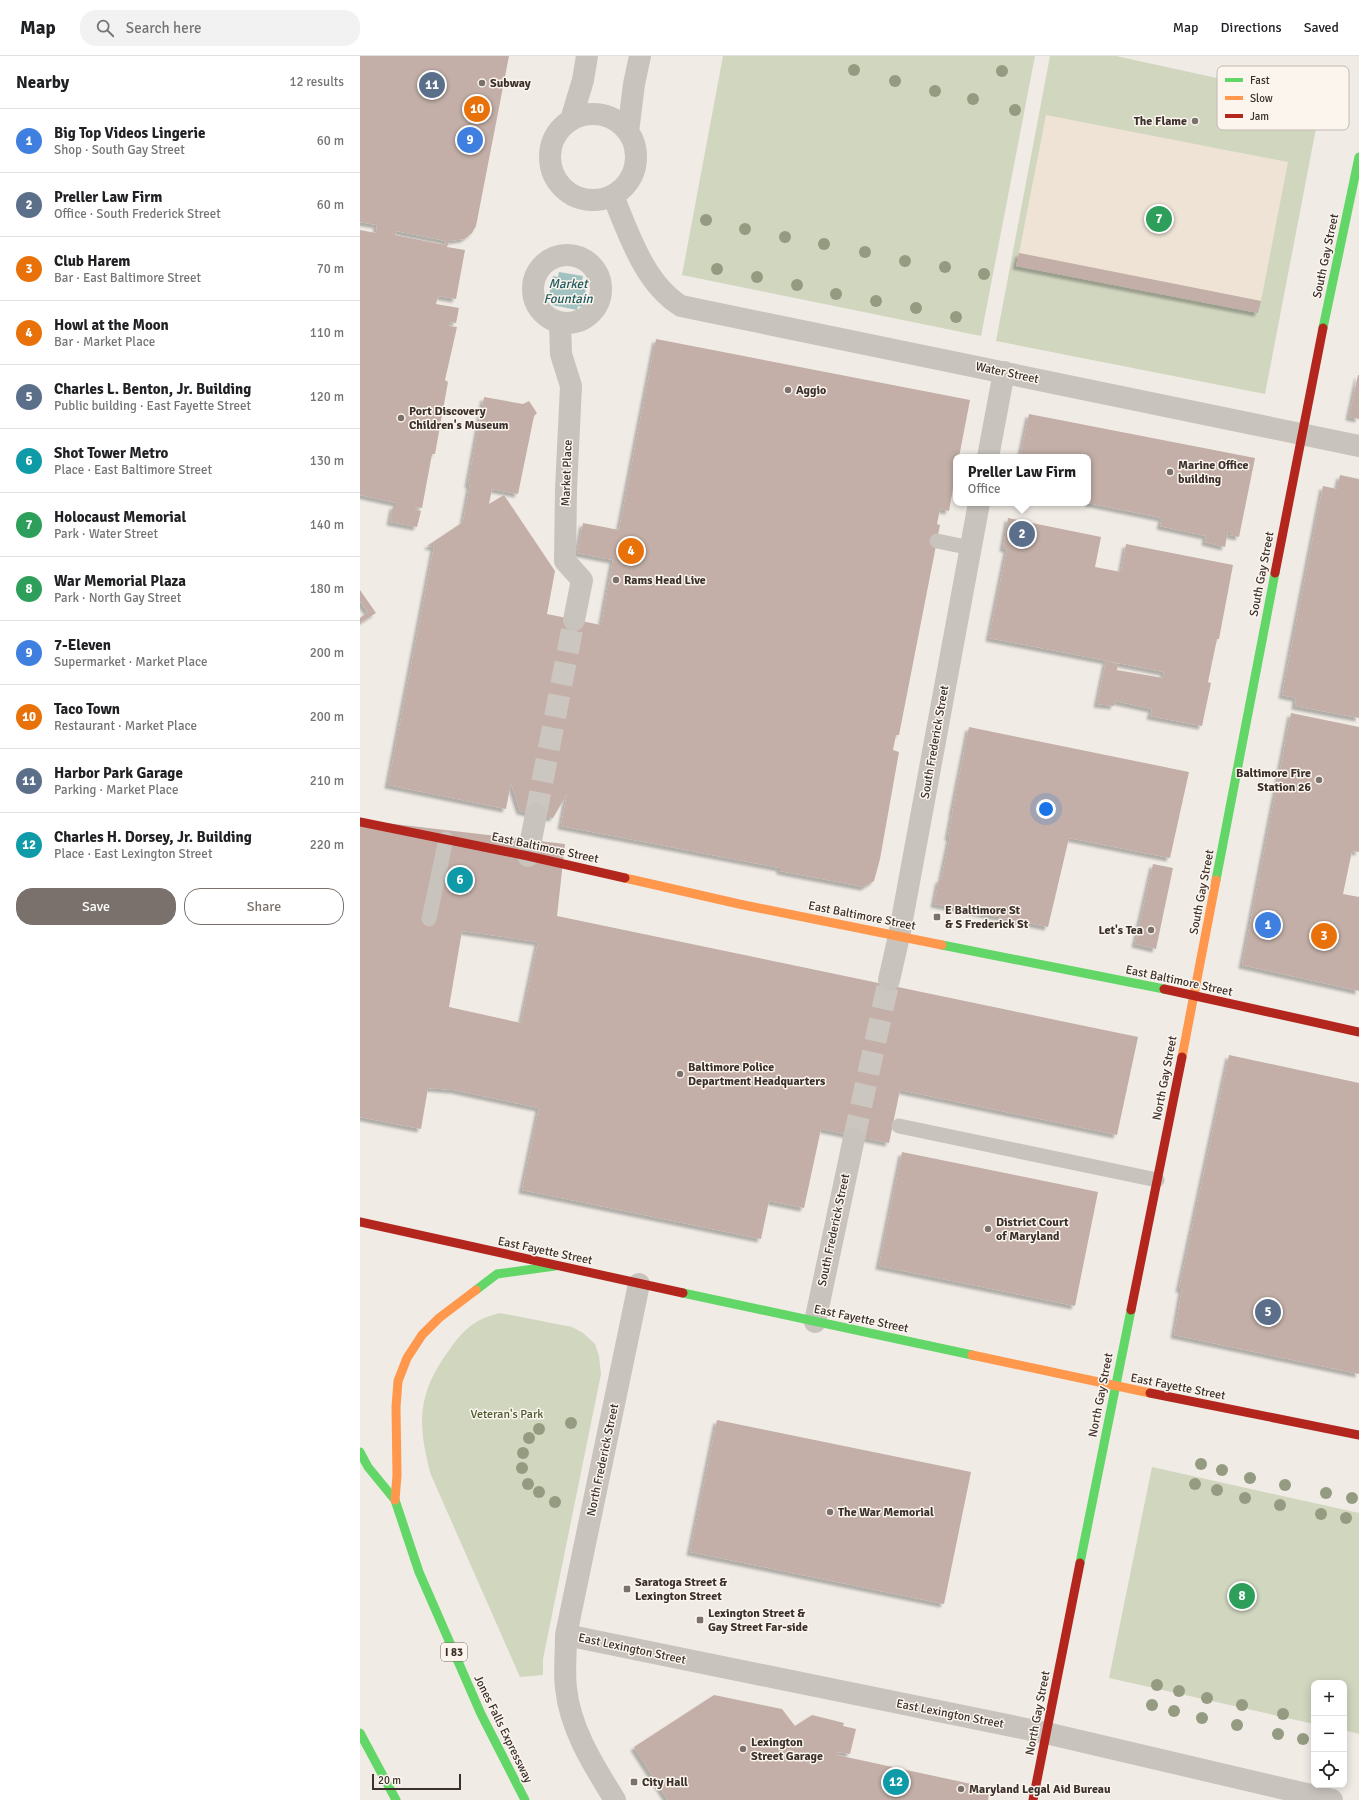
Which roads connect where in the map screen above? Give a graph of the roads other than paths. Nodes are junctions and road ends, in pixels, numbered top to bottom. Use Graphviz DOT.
graph roads {
  1 [pos="587,56"];
  2 [pos="640,56"];
  3 [pos="571,120"];
  4 [pos="628,132"];
  5 [pos="1359,157"];
  6 [pos="613,196"];
  7 [pos="560,322"];
  8 [pos="1004,372"];
  9 [pos="1301,434"];
  10 [pos="1359,446"];
  11 [pos="989,454"];
  12 [pos="978,506"];
  13 [pos="937,541"];
  14 [pos="971,548"];
  15 [pos="574,620"];
  16 [pos="536,814"];
  17 [pos="360,822"];
  18 [pos="446,840"];
  19 [pos="528,856"];
  20 [pos="429,919"];
  21 [pos="899,936"];
  22 [pos="889,980"];
  23 [pos="1194,996"];
  24 [pos="1359,1032"];
  25 [pos="899,1126"];
  26 [pos="854,1138"];
  27 [pos="1157,1180"];
  28 [pos="360,1222"];
  29 [pos="555,1266"];
  30 [pos="639,1284"];
  31 [pos="815,1322"];
  32 [pos="1115,1386"];
  33 [pos="1359,1435"];
  34 [pos="360,1452"];
  35 [pos="395,1500"];
  36 [pos="566,1635"];
  37 [pos="360,1733"];
  38 [pos="1046,1733"];
  39 [pos="396,1800"];
  40 [pos="525,1800"];
  41 [pos="615,1800"];
  42 [pos="1033,1800"];
  43 [pos="1332,1800"];
  1 -- 3 [label="street"];
  2 -- 4 [label="street"];
  3 -- 4 [label="street"];
  3 -- 6 [label="street"];
  4 -- 6 [label="street"];
  5 -- 9 [label="main road, South Gay Street"];
  6 -- 8 [label="street, Water Street"];
  7 -- 15 [label="street, Market Place"];
  8 -- 9 [label="street, Water Street"];
  8 -- 11 [label="street"];
  9 -- 10 [label="street, Water Street"];
  9 -- 23 [label="main road, South Gay Street"];
  12 -- 14 [label="street, South Frederick Street"];
  13 -- 14 [label="lane"];
  14 -- 21 [label="street, South Frederick Street"];
  16 -- 19 [label="street"];
  17 -- 18 [label="main road, East Baltimore Street"];
  18 -- 19 [label="main road, East Baltimore Street"];
  18 -- 20 [label="lane"];
  19 -- 21 [label="main road, East Baltimore Street"];
  21 -- 22 [label="street, South Frederick Street"];
  21 -- 23 [label="main road, East Baltimore Street"];
  23 -- 24 [label="main road, East Baltimore Street"];
  23 -- 27 [label="main road, North Gay Street"];
  25 -- 27 [label="lane"];
  26 -- 31 [label="street, South Frederick Street"];
  27 -- 32 [label="main road, North Gay Street"];
  28 -- 29 [label="main road, East Fayette Street"];
  29 -- 30 [label="main road, East Fayette Street"];
  29 -- 35 [label="main road"];
  30 -- 31 [label="main road, East Fayette Street"];
  30 -- 36 [label="street, North Frederick Street"];
  31 -- 32 [label="main road, East Fayette Street"];
  32 -- 33 [label="main road, East Fayette Street"];
  32 -- 38 [label="main road, North Gay Street"];
  34 -- 35 [label="main road, Jones Falls Expressway / I 83"];
  35 -- 40 [label="main road, Jones Falls Expressway / I 83"];
  36 -- 38 [label="street, East Lexington Street"];
  36 -- 41 [label="street, North Frederick Street"];
  37 -- 39 [label="main road"];
  38 -- 42 [label="main road, North Gay Street"];
  38 -- 43 [label="street, East Lexington Street"];
}
